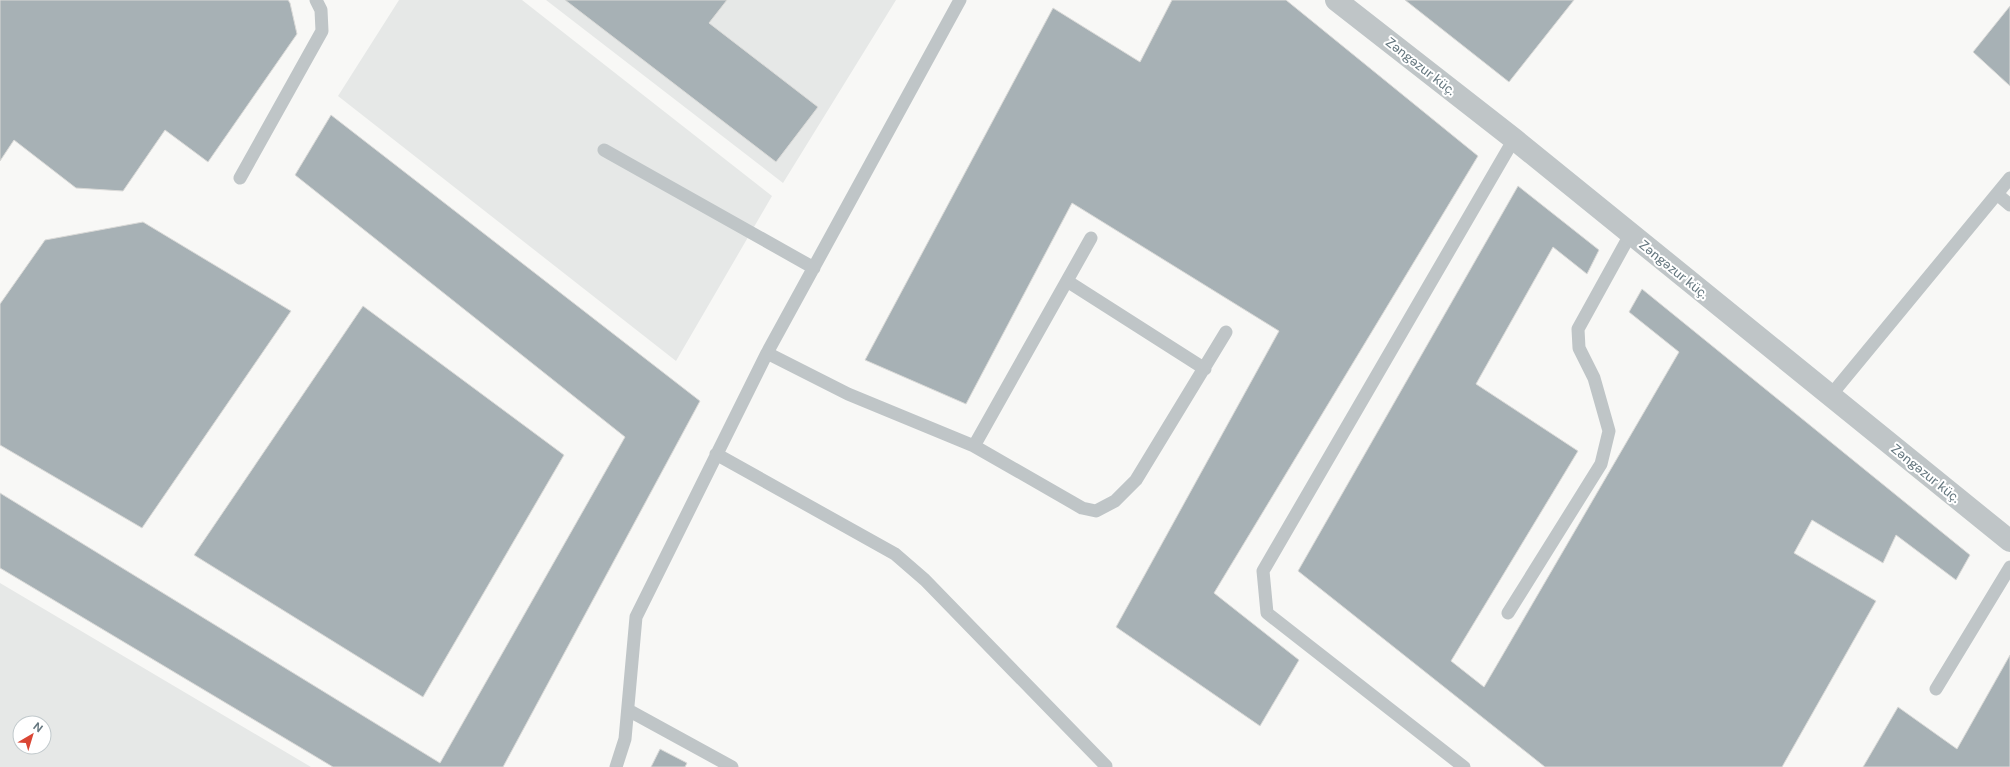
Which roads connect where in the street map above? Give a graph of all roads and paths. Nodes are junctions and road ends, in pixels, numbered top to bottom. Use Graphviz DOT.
graph roads {
  1 [pos="316,0"];
  2 [pos="960,0"];
  3 [pos="1336,0"];
  4 [pos="1514,139"];
  5 [pos="604,150"];
  6 [pos="240,178"];
  7 [pos="2010,178"];
  8 [pos="1997,194"];
  9 [pos="2010,204"];
  10 [pos="1631,234"];
  11 [pos="1091,238"];
  12 [pos="814,268"];
  13 [pos="1067,281"];
  14 [pos="1226,332"];
  15 [pos="767,353"];
  16 [pos="1205,369"];
  17 [pos="1831,395"];
  18 [pos="974,446"];
  19 [pos="716,454"];
  20 [pos="2010,541"];
  21 [pos="2010,567"];
  22 [pos="1508,613"];
  23 [pos="1936,689"];
  24 [pos="628,710"];
  25 [pos="1106,766"];
  26 [pos="616,767"];
  27 [pos="732,767"];
  28 [pos="1464,767"];
  1 -- 6 [label="lane"];
  2 -- 12 [label="lane"];
  3 -- 4 [label="street, Zəngəzur küç."];
  4 -- 10 [label="street, Zəngəzur küç."];
  4 -- 28 [label="lane"];
  5 -- 12 [label="lane"];
  7 -- 8 [label="lane"];
  8 -- 9 [label="lane"];
  8 -- 17 [label="lane"];
  10 -- 17 [label="street, Zəngəzur küç."];
  10 -- 22 [label="lane"];
  11 -- 13 [label="lane"];
  12 -- 15 [label="lane"];
  13 -- 16 [label="lane"];
  13 -- 18 [label="lane"];
  14 -- 16 [label="lane"];
  15 -- 18 [label="lane"];
  15 -- 19 [label="lane"];
  16 -- 18 [label="lane"];
  17 -- 20 [label="street, Zəngəzur küç."];
  19 -- 24 [label="lane"];
  19 -- 25 [label="lane"];
  21 -- 23 [label="lane"];
  24 -- 26 [label="lane"];
  24 -- 27 [label="lane"];
}
